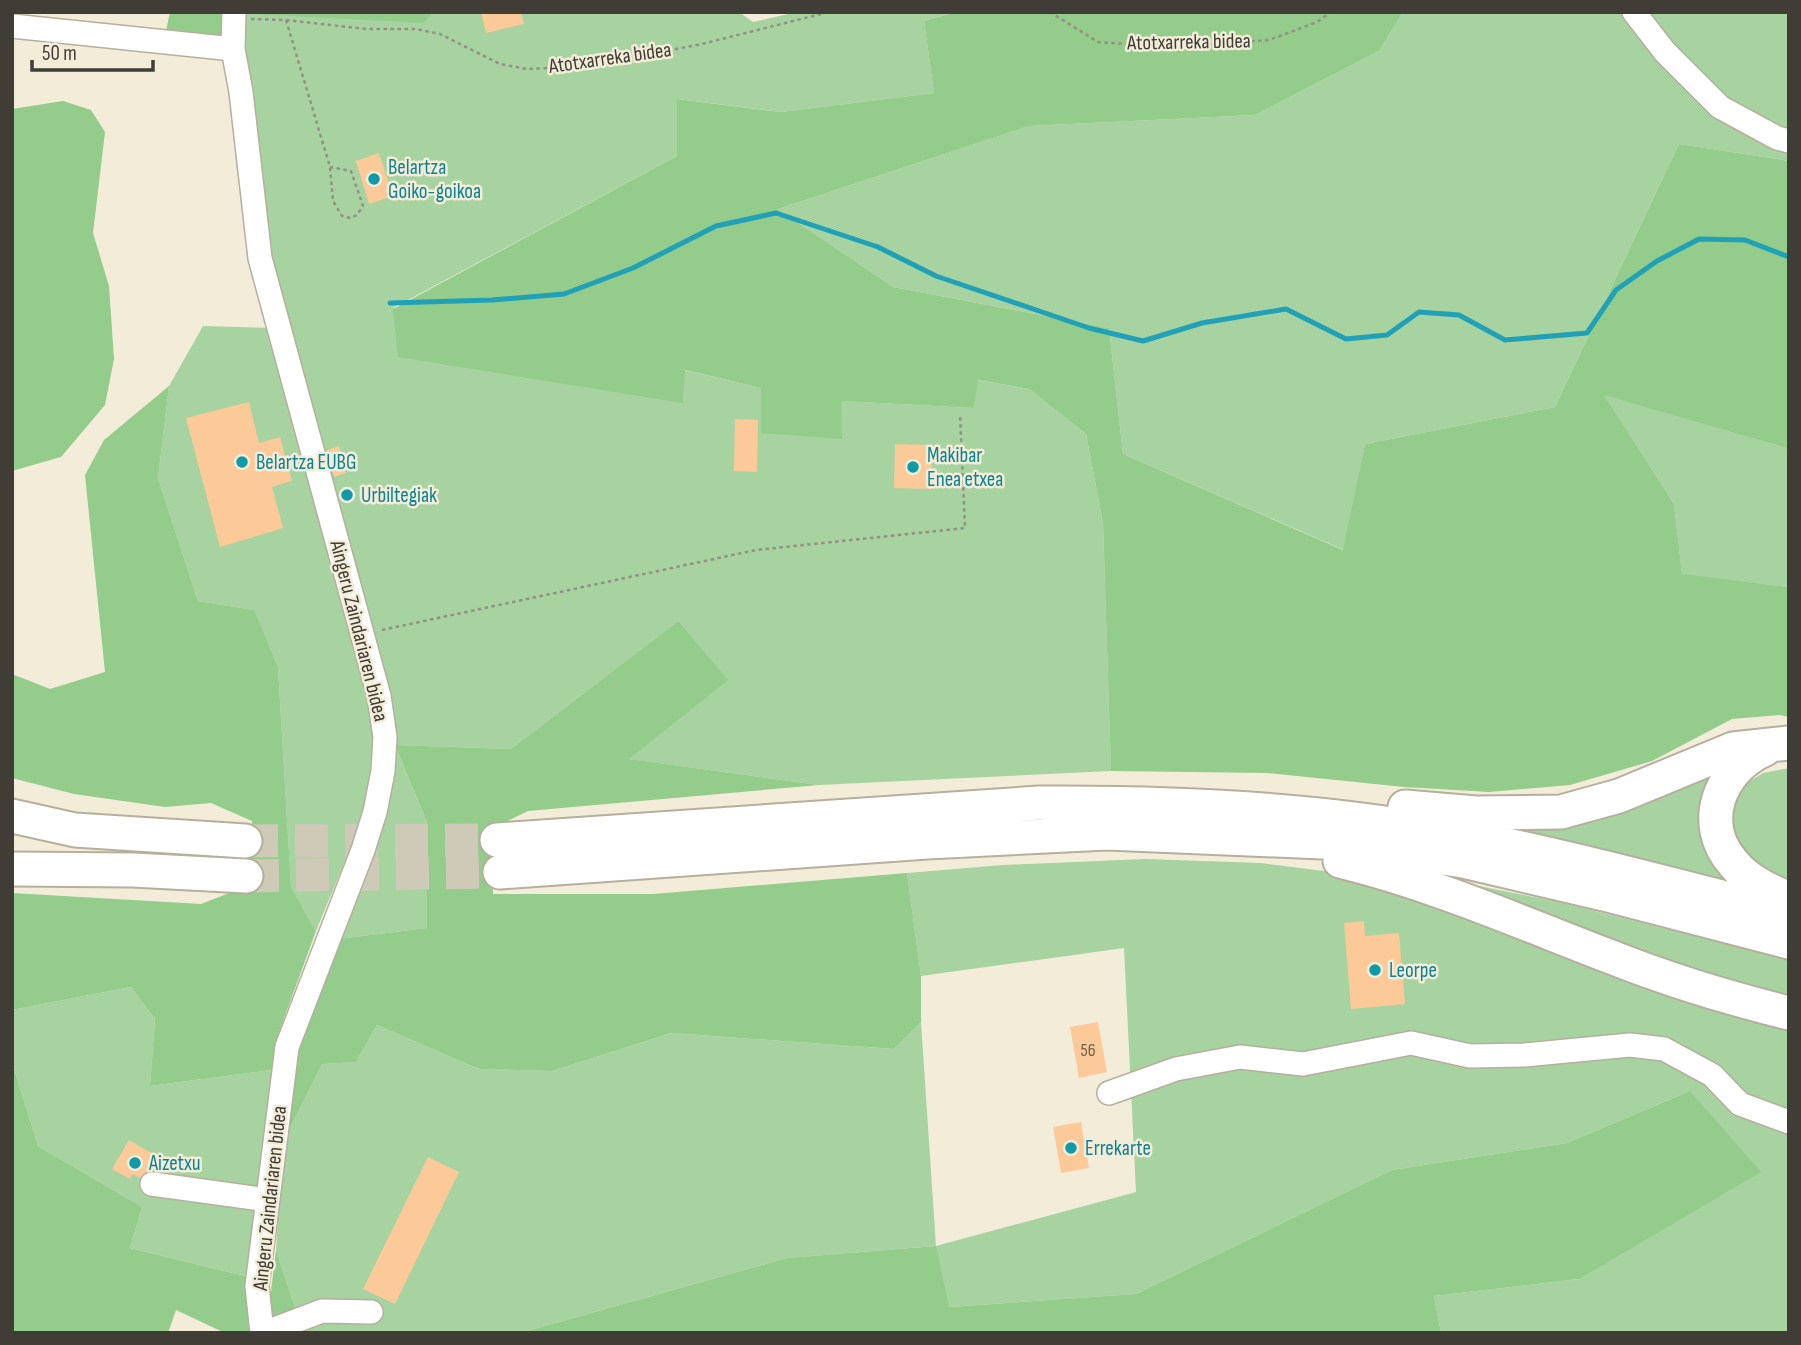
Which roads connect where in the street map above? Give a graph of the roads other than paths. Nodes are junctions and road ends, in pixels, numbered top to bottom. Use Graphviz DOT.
graph roads {
  1 [pos="1634,12"];
  2 [pos="229,14"];
  3 [pos="12,26"];
  4 [pos="233,49"];
  5 [pos="1789,141"];
  6 [pos="1784,743"];
  7 [pos="1099,803"];
  8 [pos="12,816"];
  9 [pos="1246,839"];
  10 [pos="245,841"];
  11 [pos="12,854"];
  12 [pos="12,869"];
  13 [pos="133,870"];
  14 [pos="246,876"];
  15 [pos="1789,899"];
  16 [pos="1789,914"];
  17 [pos="1789,942"];
  18 [pos="1789,1013"];
  19 [pos="1109,1093"];
  20 [pos="1789,1122"];
  21 [pos="152,1184"];
  22 [pos="268,1200"];
  23 [pos="371,1312"];
  24 [pos="263,1333"];
  1 -- 5 [label="street"];
  2 -- 4 [label="street, Aingeru Zaindariaren bidea"];
  3 -- 4 [label="street"];
  4 -- 22 [label="street, Aingeru Zaindariaren bidea"];
  6 -- 7 [label="highway"];
  6 -- 15 [label="highway"];
  7 -- 9 [label="highway"];
  7 -- 16 [label="highway"];
  8 -- 10 [label="highway"];
  9 -- 17 [label="highway"];
  9 -- 18 [label="highway"];
  11 -- 13 [label="highway"];
  12 -- 13 [label="highway"];
  13 -- 14 [label="highway"];
  19 -- 20 [label="street"];
  21 -- 22 [label="street"];
  22 -- 24 [label="street, Aingeru Zaindariaren bidea"];
  23 -- 24 [label="street"];
}
